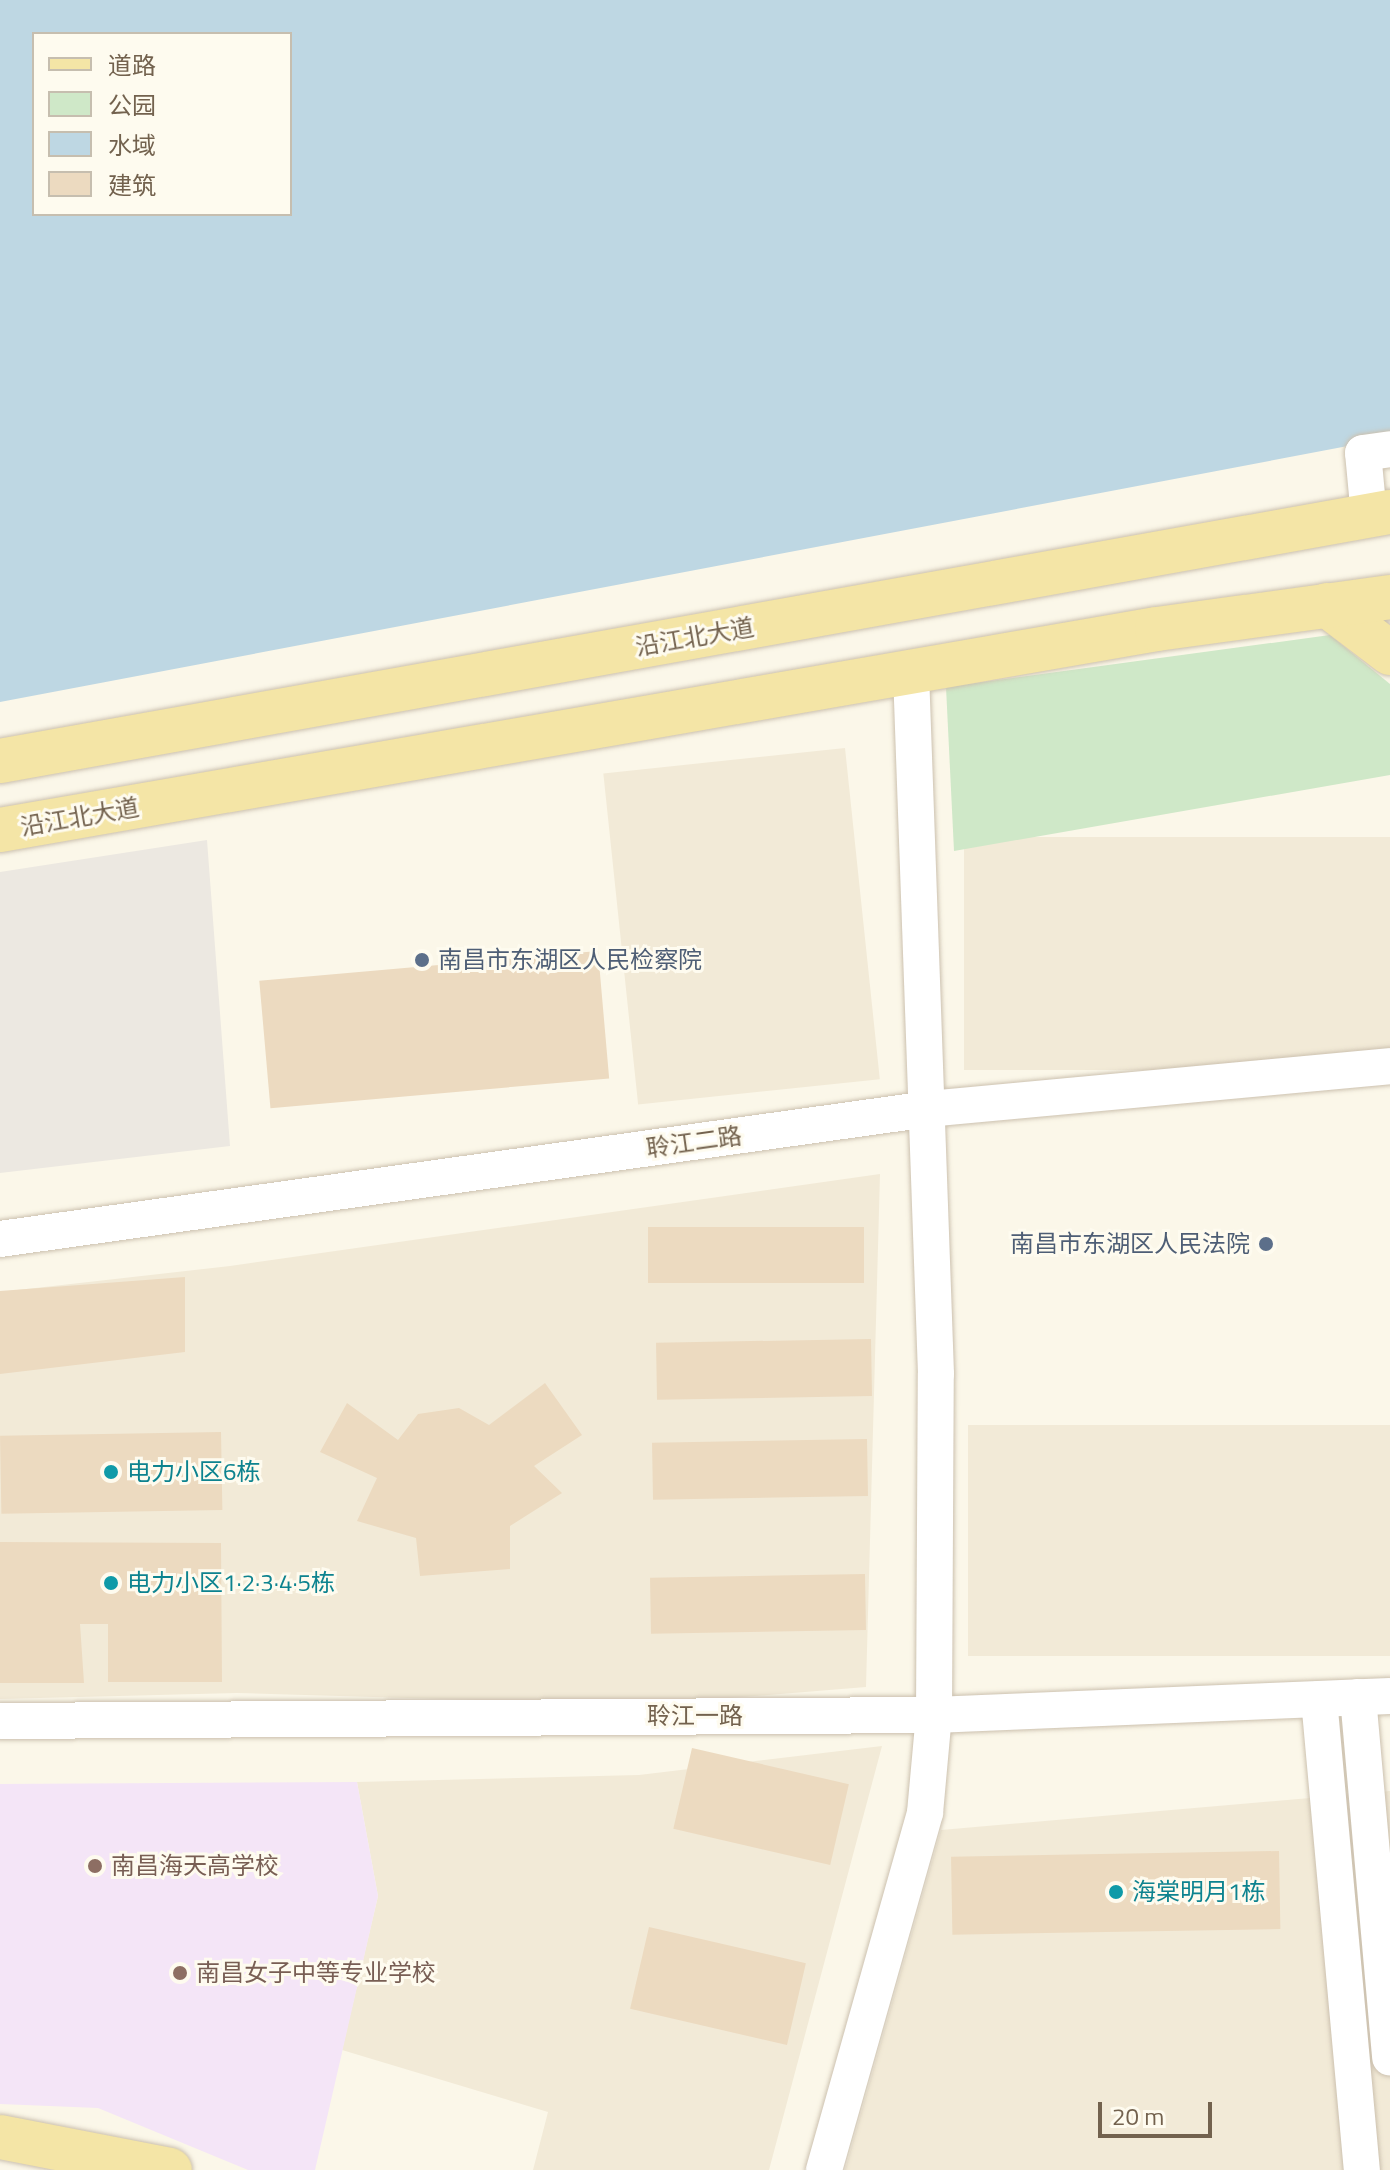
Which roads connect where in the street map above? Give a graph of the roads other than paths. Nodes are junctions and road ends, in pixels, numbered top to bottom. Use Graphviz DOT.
graph roads {
  1 [pos="1390,449"];
  2 [pos="1380,514"];
  3 [pos="1390,597"];
  4 [pos="1327,605"];
  5 [pos="1390,653"];
  6 [pos="911,671"];
  7 [pos="0,761"];
  8 [pos="0,830"];
  9 [pos="1390,1066"];
  10 [pos="928,1109"];
  11 [pos="0,1239"];
  12 [pos="1374,1696"];
  13 [pos="1319,1699"];
  14 [pos="934,1715"];
  15 [pos="0,1721"];
  16 [pos="1390,2058"];
  17 [pos="0,2137"];
  18 [pos="170,2170"];
  19 [pos="824,2170"];
  20 [pos="1362,2170"];
  1 -- 2 [label="street"];
  2 -- 7 [label="main road, 沿江北大道"];
  3 -- 4 [label="main road, 沿江北大道"];
  4 -- 5 [label="main road"];
  4 -- 6 [label="main road, 沿江北大道"];
  6 -- 8 [label="main road, 沿江北大道"];
  6 -- 10 [label="street"];
  9 -- 10 [label="street, 聆江二路"];
  10 -- 11 [label="street, 聆江二路"];
  10 -- 14 [label="street"];
  12 -- 13 [label="street, 聆江一路"];
  12 -- 16 [label="street"];
  13 -- 14 [label="street, 聆江一路"];
  13 -- 20 [label="street"];
  14 -- 15 [label="street, 聆江一路"];
  14 -- 19 [label="street"];
  17 -- 18 [label="main road"];
}
